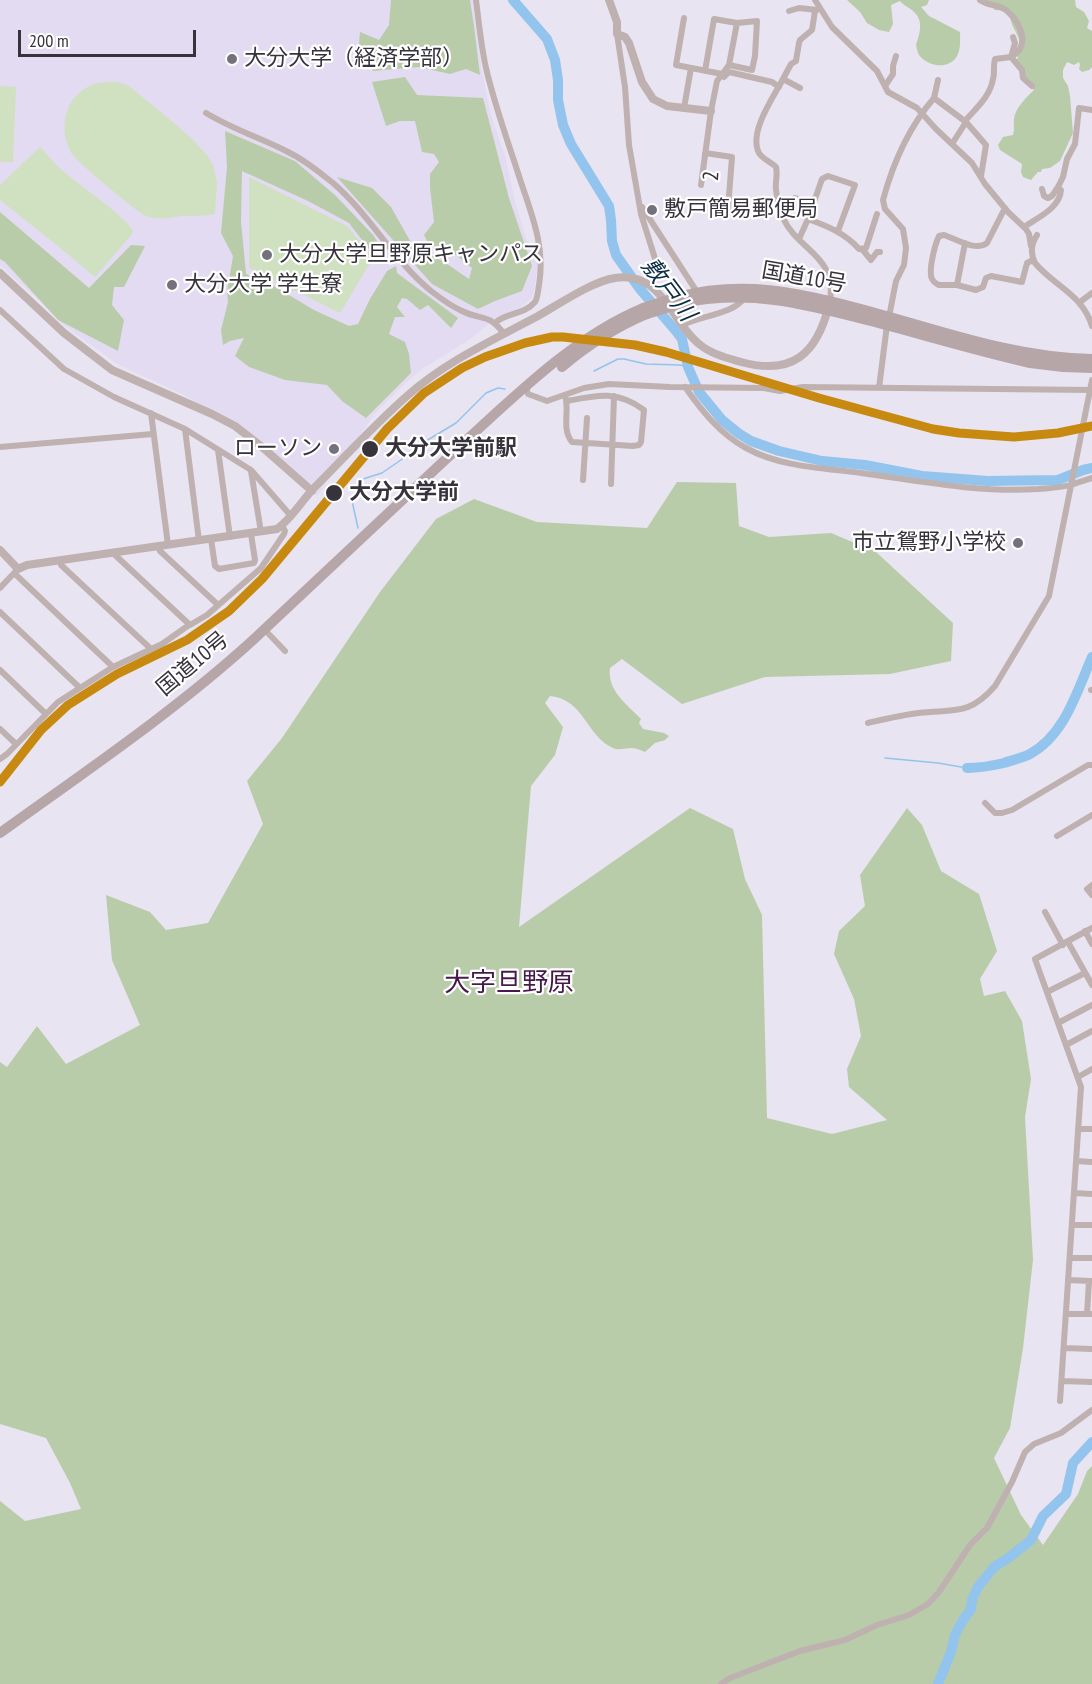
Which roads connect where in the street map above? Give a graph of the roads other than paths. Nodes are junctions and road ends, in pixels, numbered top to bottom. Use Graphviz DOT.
graph roads {
  1 [pos="476,0"];
  2 [pos="609,0"];
  3 [pos="815,0"];
  4 [pos="980,0"];
  5 [pos="818,9"];
  6 [pos="789,10"];
  7 [pos="684,18"];
  8 [pos="737,23"];
  9 [pos="617,34"];
  10 [pos="1013,37"];
  11 [pos="896,56"];
  12 [pos="1011,57"];
  13 [pos="729,65"];
  14 [pos="691,68"];
  15 [pos="705,71"];
  16 [pos="721,75"];
  17 [pos="783,79"];
  18 [pos="938,80"];
  19 [pos="885,86"];
  20 [pos="1032,86"];
  21 [pos="779,87"];
  22 [pos="800,88"];
  23 [pos="934,98"];
  24 [pos="684,108"];
  25 [pos="1092,110"];
  26 [pos="711,111"];
  27 [pos="206,113"];
  28 [pos="920,114"];
  29 [pos="965,122"];
  30 [pos="952,144"];
  31 [pos="705,153"];
  32 [pos="981,176"];
  33 [pos="701,185"];
  34 [pos="1058,187"];
  35 [pos="1042,189"];
  36 [pos="795,198"];
  37 [pos="638,201"];
  38 [pos="813,204"];
  39 [pos="712,208"];
  40 [pos="1005,208"];
  41 [pos="877,214"];
  42 [pos="808,219"];
  43 [pos="1024,227"];
  44 [pos="838,231"];
  45 [pos="1037,235"];
  46 [pos="799,239"];
  47 [pos="965,243"];
  48 [pos="1032,246"];
  49 [pos="862,249"];
  50 [pos="880,252"];
  51 [pos="1033,260"];
  52 [pos="0,273"];
  53 [pos="957,285"];
  54 [pos="652,286"];
  55 [pos="697,292"];
  56 [pos="1092,293"];
  57 [pos="745,297"];
  58 [pos="679,300"];
  59 [pos="1080,302"];
  60 [pos="829,305"];
  61 [pos="0,310"];
  62 [pos="645,311"];
  63 [pos="888,321"];
  64 [pos="495,323"];
  65 [pos="683,325"];
  66 [pos="1092,326"];
  67 [pos="504,334"];
  68 [pos="567,357"];
  69 [pos="1092,359"];
  70 [pos="1092,368"];
  71 [pos="1092,380"];
  72 [pos="687,387"];
  73 [pos="879,388"];
  74 [pos="527,391"];
  75 [pos="1091,391"];
  76 [pos="614,396"];
  77 [pos="566,398"];
  78 [pos="151,413"];
  79 [pos="587,418"];
  80 [pos="185,429"];
  81 [pos="153,434"];
  82 [pos="586,444"];
  83 [pos="612,446"];
  84 [pos="0,447"];
  85 [pos="218,450"];
  86 [pos="251,470"];
  87 [pos="1092,478"];
  88 [pos="583,480"];
  89 [pos="1071,483"];
  90 [pos="611,484"];
  91 [pos="312,491"];
  92 [pos="291,516"];
  93 [pos="282,525"];
  94 [pos="261,532"];
  95 [pos="251,534"];
  96 [pos="230,537"];
  97 [pos="211,539"];
  98 [pos="199,541"];
  99 [pos="168,545"];
  100 [pos="158,547"];
  101 [pos="0,550"];
  102 [pos="115,553"];
  103 [pos="60,561"];
  104 [pos="16,571"];
  105 [pos="1,585"];
  106 [pos="216,603"];
  107 [pos="0,612"];
  108 [pos="189,625"];
  109 [pos="264,629"];
  110 [pos="151,649"];
  111 [pos="285,651"];
  112 [pos="113,667"];
  113 [pos="0,670"];
  114 [pos="80,688"];
  115 [pos="46,714"];
  116 [pos="868,723"];
  117 [pos="0,729"];
  118 [pos="16,744"];
  119 [pos="0,759"];
  120 [pos="1092,765"];
  121 [pos="985,803"];
  122 [pos="1092,815"];
  123 [pos="0,833"];
  124 [pos="1057,836"];
  125 [pos="1092,885"];
  126 [pos="1092,895"];
  127 [pos="1044,912"];
  128 [pos="1092,928"];
  129 [pos="1085,931"];
  130 [pos="1065,943"];
  131 [pos="1092,944"];
  132 [pos="1085,973"];
  133 [pos="1092,985"];
  134 [pos="1047,992"];
  135 [pos="1092,1005"];
  136 [pos="1058,1023"];
  137 [pos="1092,1031"];
  138 [pos="1066,1045"];
  139 [pos="1092,1068"];
  140 [pos="1078,1077"];
  141 [pos="1078,1129"];
  142 [pos="1092,1129"];
  143 [pos="1076,1161"];
  144 [pos="1092,1162"];
  145 [pos="1074,1193"];
  146 [pos="1092,1194"];
  147 [pos="1072,1225"];
  148 [pos="1092,1225"];
  149 [pos="1070,1258"];
  150 [pos="1092,1258"];
  151 [pos="1068,1280"];
  152 [pos="1091,1281"];
  153 [pos="1066,1314"];
  154 [pos="1089,1314"];
  155 [pos="1064,1348"];
  156 [pos="1092,1349"];
  157 [pos="1062,1381"];
  158 [pos="1092,1382"];
  159 [pos="1060,1401"];
  160 [pos="1092,1410"];
  161 [pos="722,1684"];
  1 -- 64 [label="street"];
  2 -- 9 [label="street"];
  3 -- 5 [label="street"];
  4 -- 12 [label="street"];
  5 -- 6 [label="street"];
  5 -- 17 [label="street"];
  5 -- 19 [label="street"];
  7 -- 14 [label="street"];
  8 -- 13 [label="street"];
  8 -- 13 [label="street"];
  8 -- 15 [label="street"];
  9 -- 24 [label="street"];
  9 -- 37 [label="street"];
  10 -- 12 [label="street"];
  11 -- 19 [label="street"];
  12 -- 20 [label="street"];
  12 -- 29 [label="street"];
  13 -- 16 [label="street"];
  14 -- 15 [label="street"];
  14 -- 24 [label="street"];
  15 -- 16 [label="street"];
  16 -- 21 [label="street"];
  16 -- 26 [label="street"];
  17 -- 21 [label="street"];
  17 -- 22 [label="street"];
  18 -- 23 [label="street"];
  19 -- 28 [label="street"];
  21 -- 46 [label="street"];
  23 -- 28 [label="street"];
  23 -- 29 [label="street"];
  24 -- 26 [label="street"];
  25 -- 34 [label="street"];
  26 -- 31 [label="street"];
  27 -- 64 [label="street"];
  28 -- 30 [label="street"];
  28 -- 63 [label="street"];
  29 -- 30 [label="street"];
  29 -- 32 [label="street"];
  30 -- 32 [label="street"];
  31 -- 33 [label="street"];
  31 -- 39 [label="street, 2"];
  32 -- 40 [label="street"];
  34 -- 35 [label="street"];
  34 -- 43 [label="street"];
  36 -- 38 [label="street"];
  37 -- 54 [label="street"];
  37 -- 55 [label="street"];
  38 -- 42 [label="street"];
  38 -- 44 [label="street"];
  40 -- 43 [label="street"];
  40 -- 47 [label="street"];
  41 -- 49 [label="street"];
  42 -- 44 [label="street"];
  42 -- 46 [label="street"];
  43 -- 48 [label="street"];
  44 -- 49 [label="street"];
  45 -- 48 [label="street"];
  46 -- 60 [label="street"];
  47 -- 53 [label="street"];
  47 -- 53 [label="street"];
  48 -- 51 [label="street"];
  49 -- 50 [label="street"];
  51 -- 53 [label="street"];
  51 -- 59 [label="street"];
  52 -- 91 [label="street"];
  54 -- 65 [label="street"];
  54 -- 67 [label="street"];
  55 -- 58 [label="highway, 国道10号"];
  55 -- 60 [label="highway, 国道10号"];
  56 -- 59 [label="street"];
  57 -- 58 [label="highway, 国道10号"];
  57 -- 60 [label="highway, 国道10号"];
  57 -- 65 [label="street"];
  58 -- 62 [label="highway, 国道10号, bridge"];
  59 -- 66 [label="street"];
  60 -- 63 [label="highway, 国道10号"];
  60 -- 65 [label="street"];
  61 -- 78 [label="street"];
  62 -- 68 [label="highway, 国道10号"];
  62 -- 68 [label="highway, 国道10号"];
  63 -- 69 [label="highway, 国道10号"];
  63 -- 70 [label="highway, 国道10号"];
  63 -- 73 [label="street"];
  64 -- 67 [label="street"];
  67 -- 91 [label="street"];
  68 -- 74 [label="highway, 国道10号"];
  71 -- 75 [label="street"];
  72 -- 73 [label="street"];
  72 -- 77 [label="street"];
  72 -- 89 [label="street"];
  73 -- 75 [label="street"];
  74 -- 77 [label="street"];
  74 -- 109 [label="highway, 国道10号"];
  75 -- 89 [label="street"];
  76 -- 77 [label="street"];
  76 -- 83 [label="street"];
  76 -- 83 [label="street"];
  77 -- 82 [label="street"];
  78 -- 80 [label="street"];
  78 -- 81 [label="street"];
  79 -- 82 [label="street"];
  80 -- 85 [label="street"];
  80 -- 98 [label="street"];
  81 -- 84 [label="street"];
  81 -- 99 [label="street"];
  82 -- 83 [label="street"];
  82 -- 88 [label="street"];
  83 -- 90 [label="street"];
  85 -- 86 [label="street"];
  85 -- 96 [label="street"];
  86 -- 92 [label="street"];
  86 -- 94 [label="street"];
  87 -- 89 [label="street"];
  89 -- 116 [label="street"];
  91 -- 92 [label="street"];
  92 -- 93 [label="street"];
  93 -- 94 [label="street"];
  93 -- 108 [label="street"];
  94 -- 95 [label="street"];
  95 -- 96 [label="street"];
  95 -- 97 [label="street"];
  96 -- 97 [label="street"];
  97 -- 98 [label="street"];
  98 -- 99 [label="street"];
  99 -- 100 [label="street"];
  100 -- 102 [label="street"];
  100 -- 106 [label="street"];
  101 -- 104 [label="street"];
  102 -- 103 [label="street"];
  102 -- 108 [label="street"];
  103 -- 104 [label="street"];
  103 -- 110 [label="street"];
  104 -- 105 [label="street"];
  104 -- 112 [label="street"];
  107 -- 114 [label="street"];
  108 -- 110 [label="street"];
  109 -- 111 [label="street"];
  109 -- 123 [label="highway, 国道10号"];
  110 -- 112 [label="street"];
  112 -- 114 [label="street"];
  113 -- 115 [label="street"];
  114 -- 115 [label="street"];
  115 -- 118 [label="street"];
  117 -- 118 [label="street"];
  118 -- 119 [label="street"];
  120 -- 121 [label="street"];
  122 -- 124 [label="street"];
  125 -- 126 [label="street"];
  127 -- 130 [label="street"];
  128 -- 129 [label="street"];
  129 -- 130 [label="street"];
  129 -- 131 [label="street"];
  130 -- 132 [label="street"];
  130 -- 134 [label="street"];
  132 -- 133 [label="street"];
  132 -- 134 [label="street"];
  134 -- 136 [label="street"];
  135 -- 136 [label="street"];
  136 -- 138 [label="street"];
  137 -- 138 [label="street"];
  138 -- 140 [label="street"];
  139 -- 140 [label="street"];
  140 -- 141 [label="street"];
  141 -- 142 [label="street"];
  141 -- 143 [label="street"];
  143 -- 144 [label="street"];
  143 -- 145 [label="street"];
  145 -- 146 [label="street"];
  145 -- 147 [label="street"];
  147 -- 148 [label="street"];
  147 -- 149 [label="street"];
  149 -- 150 [label="street"];
  149 -- 151 [label="street"];
  151 -- 152 [label="street"];
  151 -- 153 [label="street"];
  152 -- 154 [label="street"];
  153 -- 154 [label="street"];
  153 -- 155 [label="street"];
  155 -- 156 [label="street"];
  155 -- 157 [label="street"];
  157 -- 158 [label="street"];
  157 -- 159 [label="street"];
  160 -- 161 [label="street"];
}
